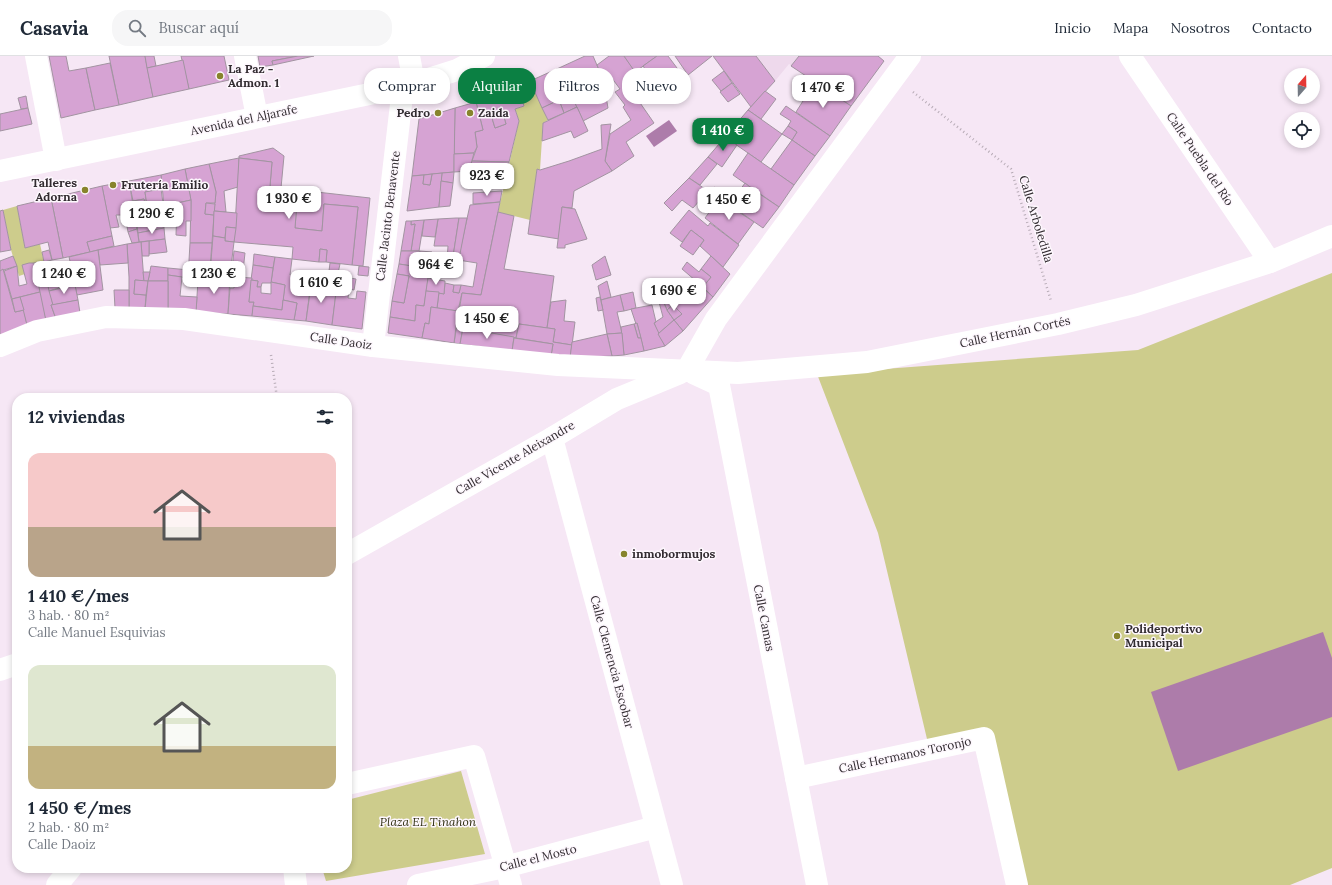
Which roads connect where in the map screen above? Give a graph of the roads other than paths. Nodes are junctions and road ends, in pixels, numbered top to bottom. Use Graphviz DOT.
graph roads {
  1 [pos="36,56"];
  2 [pos="245,56"];
  3 [pos="409,56"];
  4 [pos="484,56"];
  5 [pos="910,56"];
  6 [pos="1130,56"];
  7 [pos="409,68"];
  8 [pos="450,72"];
  9 [pos="364,94"];
  10 [pos="405,104"];
  11 [pos="257,117"];
  12 [pos="56,160"];
  13 [pos="0,171"];
  14 [pos="1332,236"];
  15 [pos="1270,262"];
  16 [pos="0,346"];
  17 [pos="373,346"];
  18 [pos="687,370"];
  19 [pos="552,438"];
  20 [pos="352,551"];
  21 [pos="12,666"];
  22 [pos="0,670"];
  23 [pos="796,778"];
  24 [pos="352,783"];
  25 [pos="656,827"];
  26 [pos="67,873"];
  27 [pos="295,873"];
  28 [pos="508,876"];
  29 [pos="57,885"];
  30 [pos="296,885"];
  31 [pos="418,885"];
  32 [pos="672,885"];
  33 [pos="817,885"];
  34 [pos="1017,885"];
  1 -- 12 [label="street"];
  2 -- 11 [label="street"];
  3 -- 7 [label="street, Calle Jacinto Benavente"];
  4 -- 8 [label="street, Avenida del Aljarafe"];
  5 -- 18 [label="street"];
  6 -- 15 [label="street, Calle Puebla del Río"];
  9 -- 11 [label="street, Avenida del Aljarafe"];
  10 -- 17 [label="street, Calle Jacinto Benavente"];
  11 -- 12 [label="street, Avenida del Aljarafe"];
  12 -- 13 [label="street, Avenida del Aljarafe"];
  14 -- 15 [label="street, Calle Hernán Cortés"];
  15 -- 18 [label="street, Calle Hernán Cortés"];
  16 -- 17 [label="street, Calle Daoiz"];
  17 -- 18 [label="street, Calle Daoiz"];
  18 -- 19 [label="street, Calle Vicente Aleixandre"];
  18 -- 23 [label="street, Calle Camas"];
  19 -- 20 [label="street, Calle Vicente Aleixandre"];
  19 -- 25 [label="street, Calle Clemencia Escobar"];
  21 -- 22 [label="street"];
  23 -- 33 [label="street, Calle Camas"];
  23 -- 34 [label="street, Calle Hermanos Toronjo"];
  24 -- 28 [label="street"];
  25 -- 28 [label="street, Calle el Mosto"];
  25 -- 32 [label="street, Calle Clemencia Escobar"];
  26 -- 29 [label="street"];
  27 -- 30 [label="street"];
  28 -- 31 [label="street, Calle el Mosto"];
}
